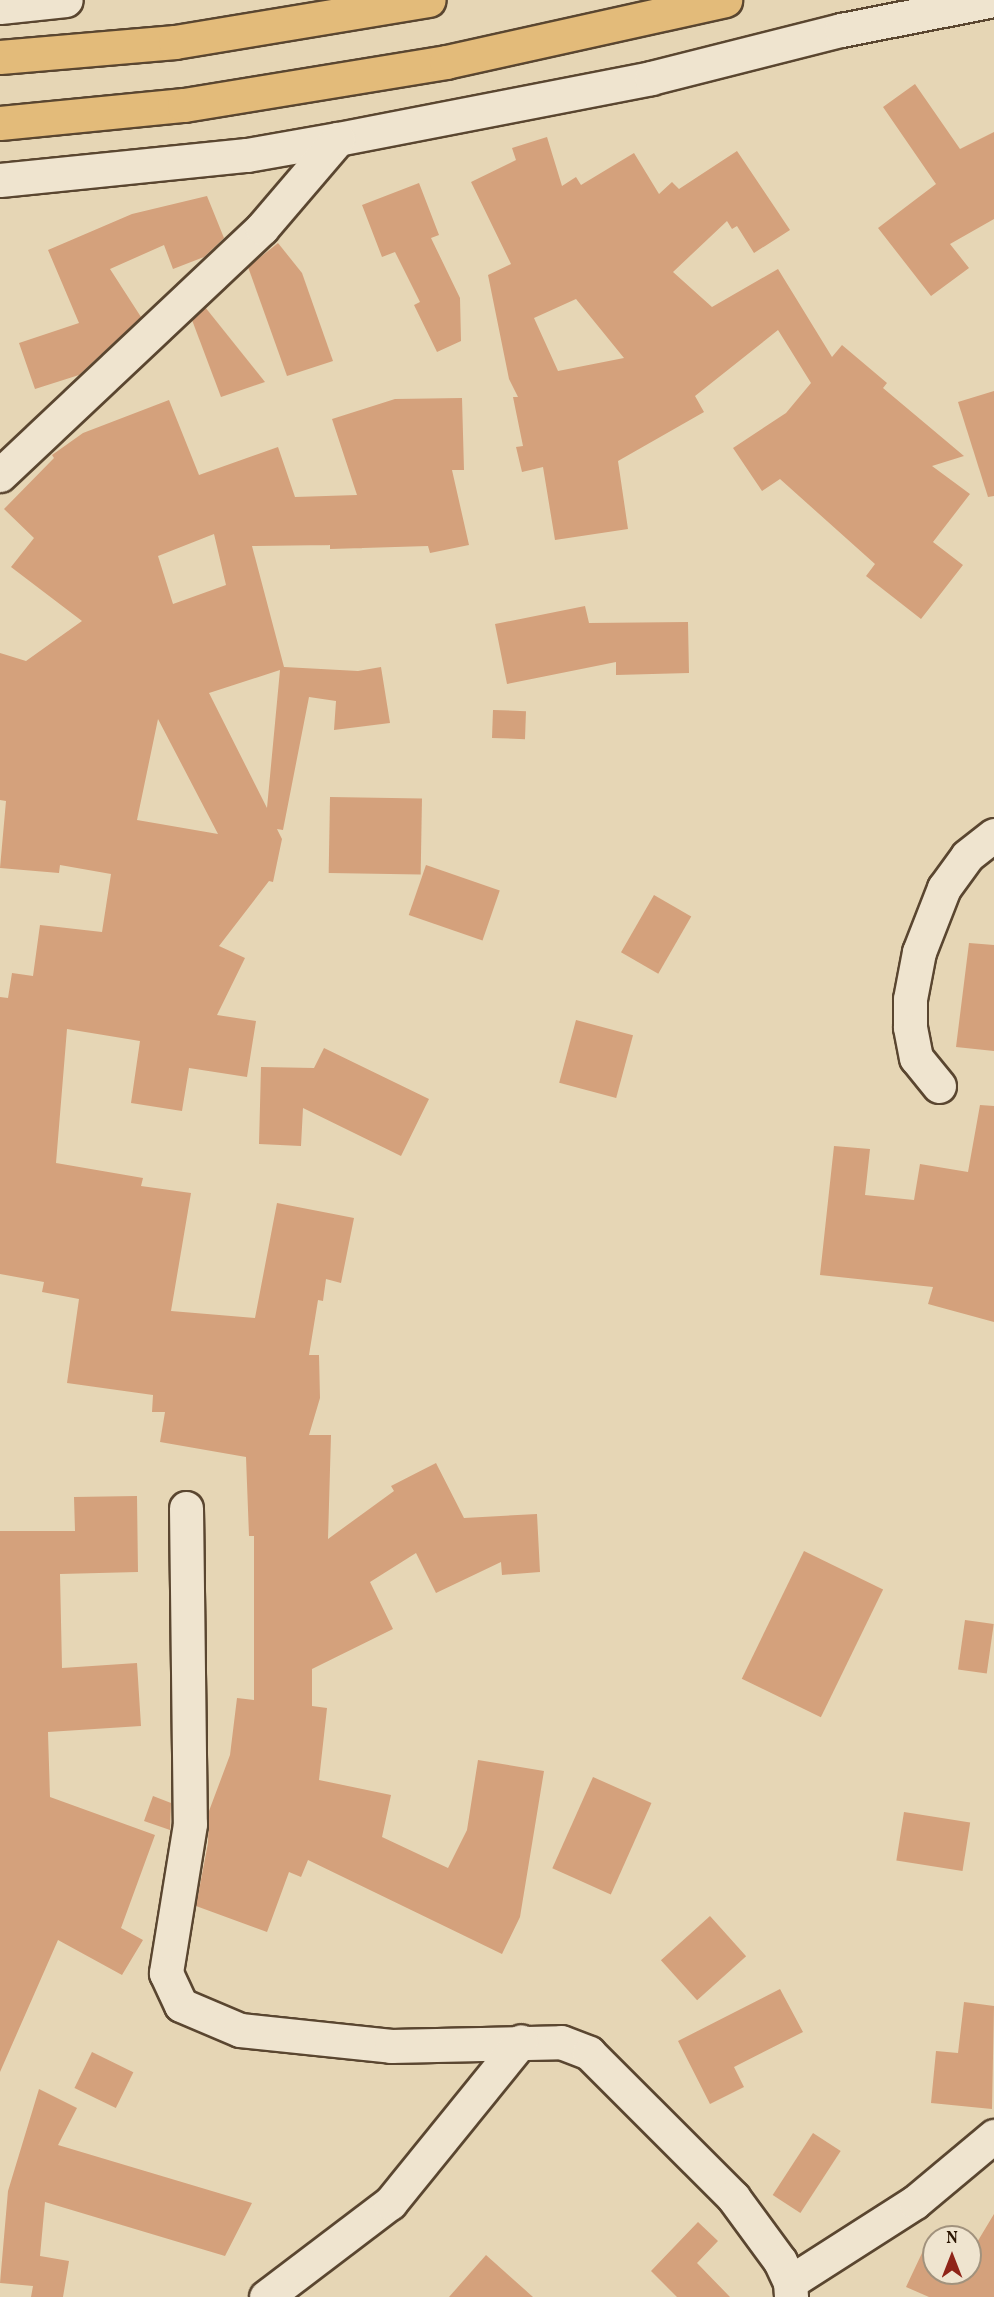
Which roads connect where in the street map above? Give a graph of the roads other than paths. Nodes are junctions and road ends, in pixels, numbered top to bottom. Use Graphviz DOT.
graph roads {
  1 [pos="66,0"];
  2 [pos="429,0"];
  3 [pos="725,0"];
  4 [pos="994,0"];
  5 [pos="0,7"];
  6 [pos="0,57"];
  7 [pos="0,123"];
  8 [pos="338,139"];
  9 [pos="0,180"];
  10 [pos="0,475"];
  11 [pos="994,835"];
  12 [pos="939,1086"];
  13 [pos="186,1508"];
  14 [pos="521,2041"];
  15 [pos="994,2136"];
  16 [pos="791,2289"];
  17 [pos="266,2297"];
  1 -- 5 [label="street"];
  2 -- 6 [label="highway"];
  3 -- 7 [label="highway"];
  4 -- 8 [label="street"];
  8 -- 9 [label="street"];
  8 -- 10 [label="street"];
  11 -- 12 [label="street"];
  13 -- 14 [label="street"];
  14 -- 16 [label="street"];
  14 -- 17 [label="street"];
  15 -- 16 [label="street"];
}
